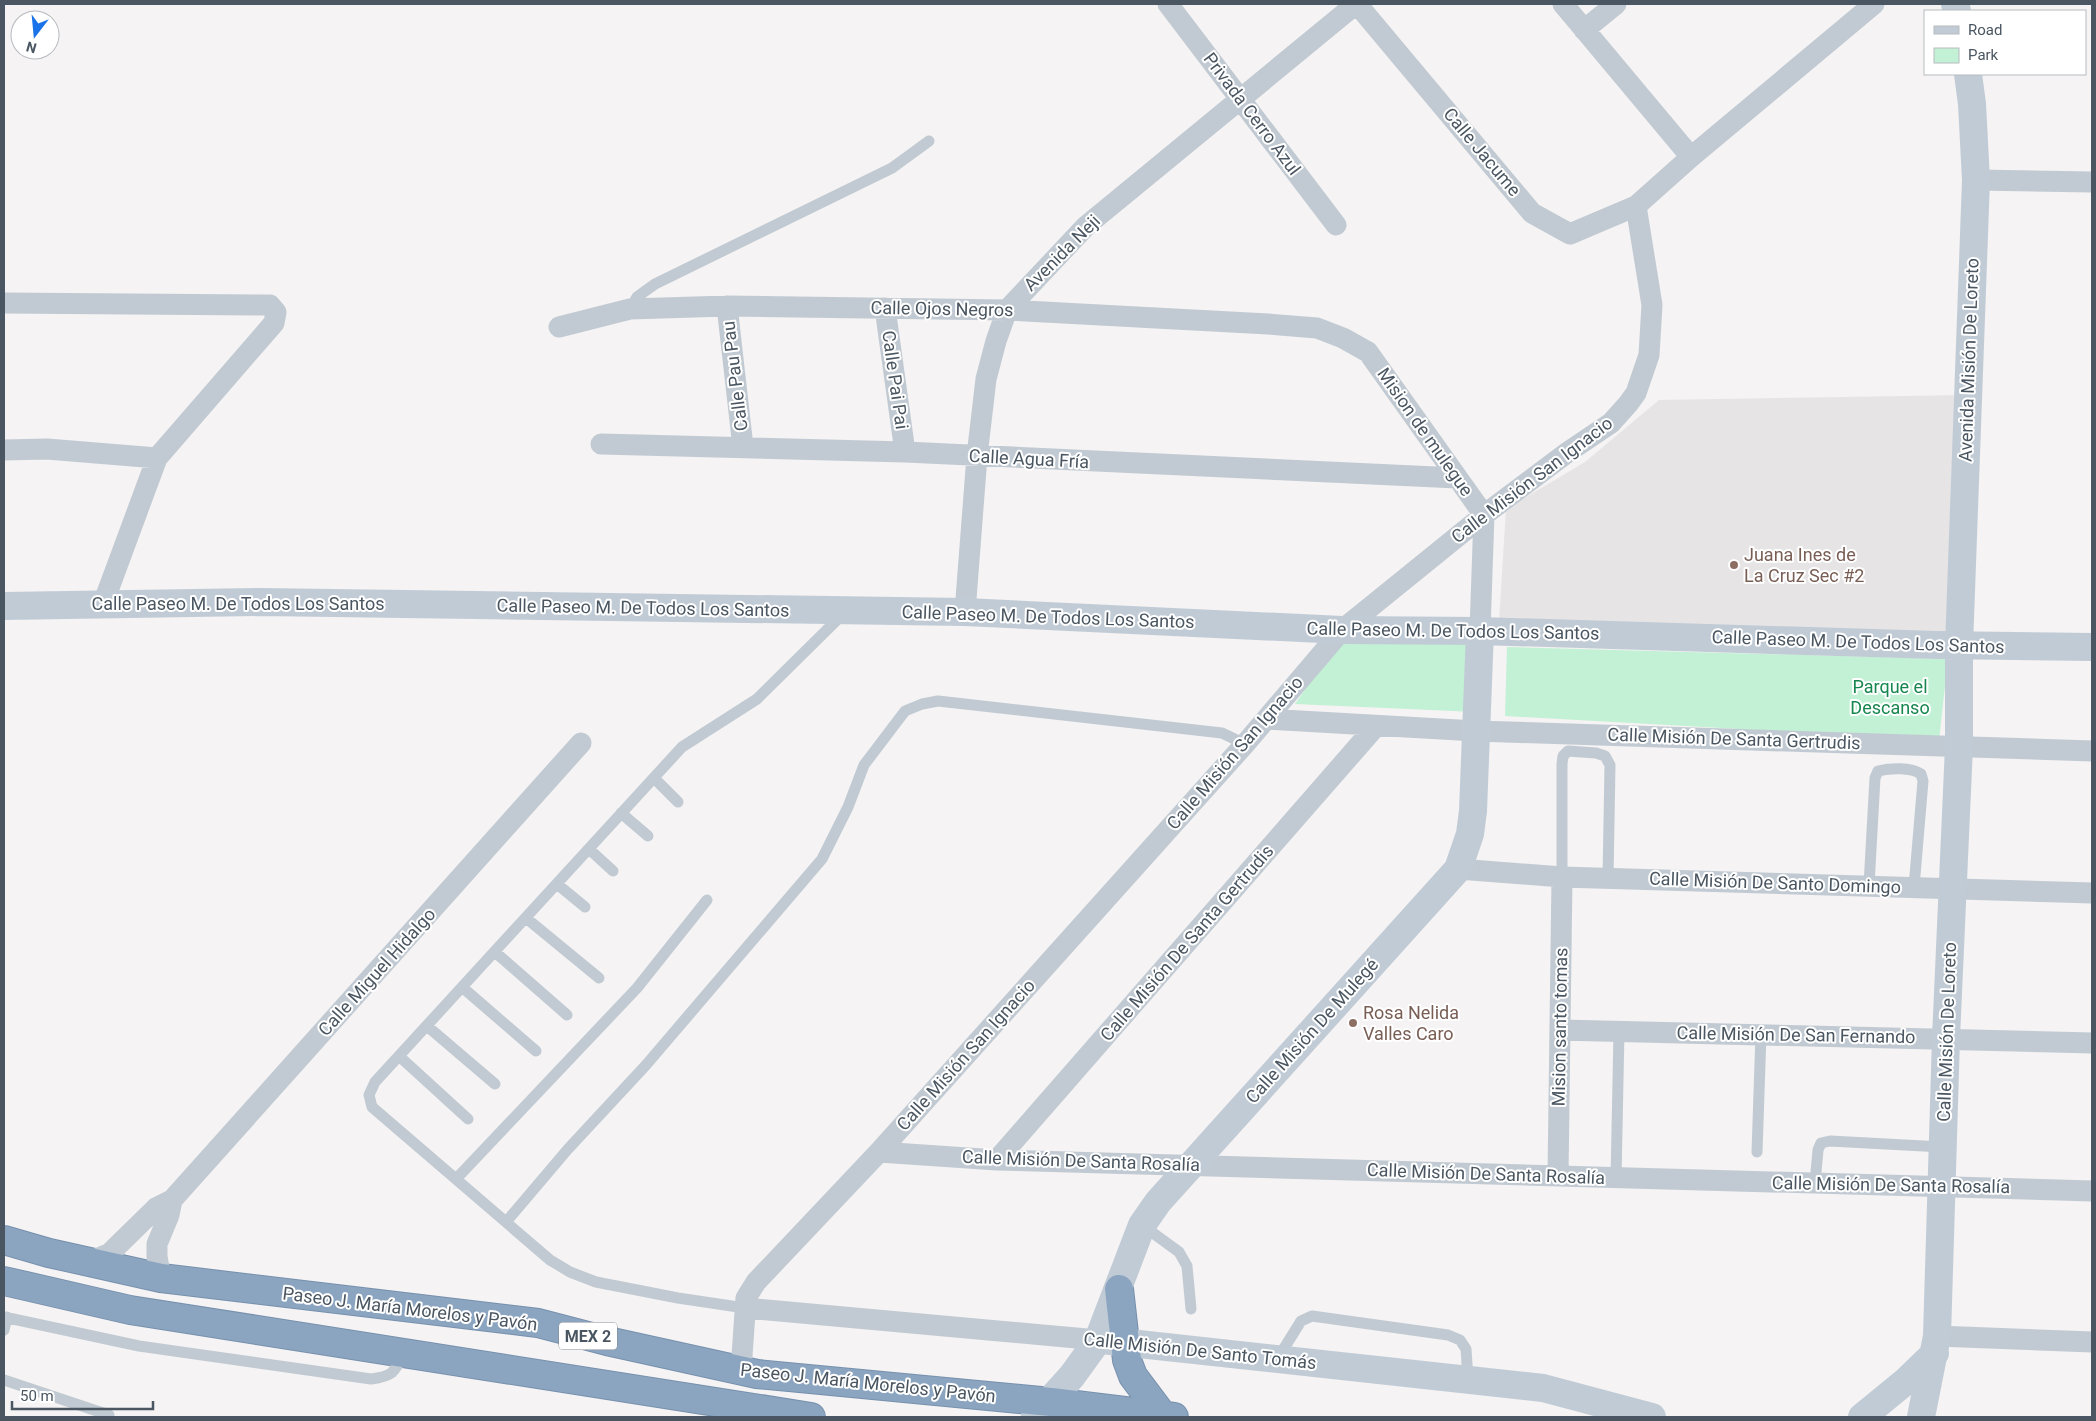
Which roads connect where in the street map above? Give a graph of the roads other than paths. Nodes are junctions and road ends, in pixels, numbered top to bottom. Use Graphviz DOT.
graph roads {
  1 [pos="1357,4"];
  2 [pos="1563,4"];
  3 [pos="1616,4"];
  4 [pos="1874,4"];
  5 [pos="1171,5"];
  6 [pos="1584,30"];
  7 [pos="1968,75"];
  8 [pos="1240,99"];
  9 [pos="929,141"];
  10 [pos="1692,157"];
  11 [pos="1976,180"];
  12 [pos="2092,182"];
  13 [pos="1636,206"];
  14 [pos="1336,225"];
  15 [pos="4,303"];
  16 [pos="727,306"];
  17 [pos="885,308"];
  18 [pos="630,309"];
  19 [pos="1007,310"];
  20 [pos="559,327"];
  21 [pos="1368,352"];
  22 [pos="601,444"];
  23 [pos="744,447"];
  24 [pos="4,450"];
  25 [pos="906,452"];
  26 [pos="977,456"];
  27 [pos="157,458"];
  28 [pos="1457,478"];
  29 [pos="1484,515"];
  30 [pos="103,604"];
  31 [pos="4,606"];
  32 [pos="846,611"];
  33 [pos="965,612"];
  34 [pos="1342,630"];
  35 [pos="1480,631"];
  36 [pos="1958,646"];
  37 [pos="2092,647"];
  38 [pos="1266,719"];
  39 [pos="1376,726"];
  40 [pos="1476,730"];
  41 [pos="581,744"];
  42 [pos="1244,744"];
  43 [pos="1959,746"];
  44 [pos="2092,751"];
  45 [pos="654,778"];
  46 [pos="678,802"];
  47 [pos="621,814"];
  48 [pos="648,836"];
  49 [pos="589,849"];
  50 [pos="1458,869"];
  51 [pos="613,870"];
  52 [pos="1562,877"];
  53 [pos="1608,878"];
  54 [pos="557,884"];
  55 [pos="1869,885"];
  56 [pos="1914,887"];
  57 [pos="1953,889"];
  58 [pos="2092,893"];
  59 [pos="707,900"];
  60 [pos="585,907"];
  61 [pos="526,918"];
  62 [pos="494,952"];
  63 [pos="599,978"];
  64 [pos="462,987"];
  65 [pos="568,1015"];
  66 [pos="427,1026"];
  67 [pos="1560,1030"];
  68 [pos="1619,1031"];
  69 [pos="1760,1034"];
  70 [pos="1946,1038"];
  71 [pos="2092,1043"];
  72 [pos="536,1051"];
  73 [pos="399,1056"];
  74 [pos="495,1084"];
  75 [pos="468,1118"];
  76 [pos="1942,1146"];
  77 [pos="880,1152"];
  78 [pos="1757,1152"];
  79 [pos="997,1160"];
  80 [pos="1190,1165"];
  81 [pos="1558,1176"];
  82 [pos="456,1179"];
  83 [pos="1616,1179"];
  84 [pos="1815,1183"];
  85 [pos="1941,1186"];
  86 [pos="2092,1191"];
  87 [pos="172,1200"];
  88 [pos="506,1222"];
  89 [pos="1142,1226"];
  90 [pos="4,1240"];
  91 [pos="90,1262"];
  92 [pos="160,1278"];
  93 [pos="4,1281"];
  94 [pos="1119,1289"];
  95 [pos="745,1308"];
  96 [pos="1191,1309"];
  97 [pos="5,1317"];
  98 [pos="4,1330"];
  99 [pos="1111,1341"];
  100 [pos="2092,1342"];
  101 [pos="1936,1344"];
  102 [pos="403,1354"];
  103 [pos="1277,1360"];
  104 [pos="741,1370"];
  105 [pos="4,1380"];
  106 [pos="1468,1380"];
  107 [pos="1043,1410"];
  108 [pos="110,1415"];
  109 [pos="811,1417"];
  110 [pos="1167,1417"];
  111 [pos="1652,1417"];
  112 [pos="1862,1417"];
  113 [pos="1921,1417"];
  1 -- 8 [label="street, Avenida Neji"];
  1 -- 13 [label="street, Calle Jacume"];
  2 -- 6 [label="street"];
  3 -- 6 [label="street"];
  4 -- 10 [label="street"];
  5 -- 8 [label="street, Privada Cerro Azul"];
  6 -- 10 [label="street"];
  7 -- 11 [label="main road, Avenida Misión De Loreto"];
  8 -- 14 [label="street, Privada Cerro Azul"];
  8 -- 19 [label="street, Avenida Neji"];
  9 -- 18 [label="lane"];
  10 -- 13 [label="street"];
  11 -- 12 [label="street"];
  11 -- 36 [label="main road, Avenida Misión De Loreto"];
  13 -- 29 [label="street, Calle Misión San Ignacio"];
  15 -- 27 [label="street"];
  16 -- 17 [label="street, Calle Ojos Negros"];
  16 -- 18 [label="street, Calle Ojos Negros"];
  16 -- 23 [label="street, Calle Pau Pau"];
  17 -- 19 [label="street, Calle Ojos Negros"];
  17 -- 25 [label="street, Calle Pai Pai"];
  18 -- 20 [label="street, Calle Ojos Negros"];
  19 -- 21 [label="street, Calle Ojos Negros"];
  19 -- 26 [label="street, Avenida Neji"];
  21 -- 28 [label="street, Mision de mulegue"];
  22 -- 23 [label="street, Calle Agua Fría"];
  23 -- 25 [label="street, Calle Agua Fría"];
  24 -- 27 [label="street"];
  25 -- 26 [label="street, Calle Agua Fría"];
  26 -- 28 [label="street, Calle Agua Fría"];
  26 -- 33 [label="street, Avenida Neji"];
  27 -- 30 [label="street"];
  28 -- 29 [label="street, Mision de mulegue"];
  29 -- 34 [label="street, Calle Misión San Ignacio"];
  29 -- 35 [label="street, Mision de mulegue"];
  30 -- 31 [label="main road, Calle Paseo M. De Todos Los Santos"];
  30 -- 32 [label="main road, Calle Paseo M. De Todos Los Santos"];
  32 -- 33 [label="main road, Calle Paseo M. De Todos Los Santos"];
  32 -- 45 [label="lane"];
  33 -- 34 [label="main road, Calle Paseo M. De Todos Los Santos"];
  34 -- 35 [label="main road, Calle Paseo M. De Todos Los Santos"];
  34 -- 38 [label="street, Calle Misión San Ignacio"];
  35 -- 36 [label="main road, Calle Paseo M. De Todos Los Santos"];
  35 -- 40 [label="main road, Calle Misión De Mulegé"];
  36 -- 37 [label="main road, Calle Paseo M. De Todos Los Santos"];
  36 -- 43 [label="main road, Calle Misión De Loreto"];
  38 -- 39 [label="street, Calle Misión De Santa Gertrudis"];
  38 -- 42 [label="street, Calle Misión San Ignacio"];
  39 -- 40 [label="street, Calle Misión De Santa Gertrudis"];
  39 -- 79 [label="street, Calle Misión De Santa Gertrudis"];
  40 -- 43 [label="street, Calle Misión De Santa Gertrudis"];
  40 -- 50 [label="main road, Calle Misión De Mulegé"];
  41 -- 87 [label="street, Calle Miguel Hidalgo"];
  42 -- 77 [label="street, Calle Misión San Ignacio"];
  42 -- 88 [label="lane"];
  43 -- 44 [label="street, Calle Misión De Santa Gertrudis"];
  43 -- 57 [label="main road, Calle Misión De Loreto"];
  45 -- 46 [label="lane"];
  45 -- 47 [label="lane"];
  47 -- 48 [label="lane"];
  47 -- 49 [label="lane"];
  49 -- 51 [label="lane"];
  49 -- 54 [label="lane"];
  50 -- 52 [label="street, Calle Misión De Santo Domingo"];
  50 -- 80 [label="main road, Calle Misión De Mulegé"];
  52 -- 53 [label="street, Calle Misión De Santo Domingo"];
  52 -- 53 [label="lane"];
  52 -- 67 [label="street, Mision santo tomas"];
  53 -- 55 [label="street, Calle Misión De Santo Domingo"];
  54 -- 60 [label="lane"];
  54 -- 61 [label="lane"];
  55 -- 56 [label="street, Calle Misión De Santo Domingo"];
  55 -- 56 [label="lane"];
  56 -- 57 [label="street, Calle Misión De Santo Domingo"];
  57 -- 58 [label="street, Calle Misión De Santo Domingo"];
  57 -- 70 [label="main road, Calle Misión De Loreto"];
  59 -- 82 [label="lane"];
  61 -- 62 [label="lane"];
  61 -- 63 [label="lane"];
  62 -- 64 [label="lane"];
  62 -- 65 [label="lane"];
  64 -- 66 [label="lane"];
  64 -- 72 [label="lane"];
  66 -- 73 [label="lane"];
  66 -- 74 [label="lane"];
  67 -- 68 [label="street, Calle Misión De San Fernando"];
  67 -- 81 [label="street, Mision santo tomas"];
  68 -- 69 [label="street, Calle Misión De San Fernando"];
  68 -- 83 [label="lane"];
  69 -- 70 [label="street, Calle Misión De San Fernando"];
  69 -- 78 [label="lane"];
  70 -- 71 [label="street, Calle Misión De San Fernando"];
  70 -- 76 [label="main road, Calle Misión De Loreto"];
  73 -- 75 [label="lane"];
  73 -- 82 [label="lane"];
  76 -- 84 [label="lane"];
  76 -- 85 [label="main road, Calle Misión De Loreto"];
  77 -- 79 [label="street, Calle Misión De Santa Rosalía"];
  77 -- 95 [label="street, Calle Misión San Ignacio"];
  79 -- 80 [label="street, Calle Misión De Santa Rosalía"];
  80 -- 81 [label="street, Calle Misión De Santa Rosalía"];
  80 -- 89 [label="main road, Calle Misión De Mulegé"];
  81 -- 83 [label="street, Calle Misión De Santa Rosalía"];
  82 -- 88 [label="lane"];
  83 -- 84 [label="street, Calle Misión De Santa Rosalía"];
  84 -- 85 [label="street, Calle Misión De Santa Rosalía"];
  85 -- 86 [label="street, Calle Misión De Santa Rosalía"];
  85 -- 101 [label="main road, Calle Misión De Loreto"];
  87 -- 91 [label="street, Calle Miguel Hidalgo"];
  87 -- 92 [label="street, Calle Miguel Hidalgo"];
  88 -- 95 [label="lane"];
  89 -- 94 [label="main road, Calle Misión De Mulegé"];
  89 -- 96 [label="lane"];
  90 -- 91 [label="highway, Paseo J. María Morelos y Pavón / MEX 2"];
  91 -- 92 [label="highway, Paseo J. María Morelos y Pavón / MEX 2"];
  92 -- 104 [label="highway, Paseo J. María Morelos y Pavón / MEX 2"];
  93 -- 102 [label="highway, Paseo J. María Morelos y Pavón"];
  94 -- 99 [label="highway"];
  95 -- 99 [label="street, Calle Misión De Santo Tomás"];
  95 -- 104 [label="street, Calle Misión San Ignacio"];
  97 -- 98 [label="lane"];
  97 -- 102 [label="lane"];
  99 -- 103 [label="main road, Calle Misión De Santo Tomás"];
  99 -- 107 [label="main road"];
  99 -- 110 [label="highway"];
  100 -- 101 [label="street"];
  101 -- 112 [label="main road"];
  101 -- 113 [label="main road, Calle Misión De Loreto"];
  102 -- 109 [label="highway, Paseo J. María Morelos y Pavón"];
  103 -- 106 [label="main road, Calle Misión De Santo Tomás"];
  103 -- 106 [label="lane"];
  104 -- 107 [label="highway, Paseo J. María Morelos y Pavón / MEX 2"];
  105 -- 108 [label="lane"];
  106 -- 111 [label="main road, Calle Misión De Santo Tomás"];
  107 -- 110 [label="highway, Paseo J. María Morelos y Pavón / MEX 2"];
}
